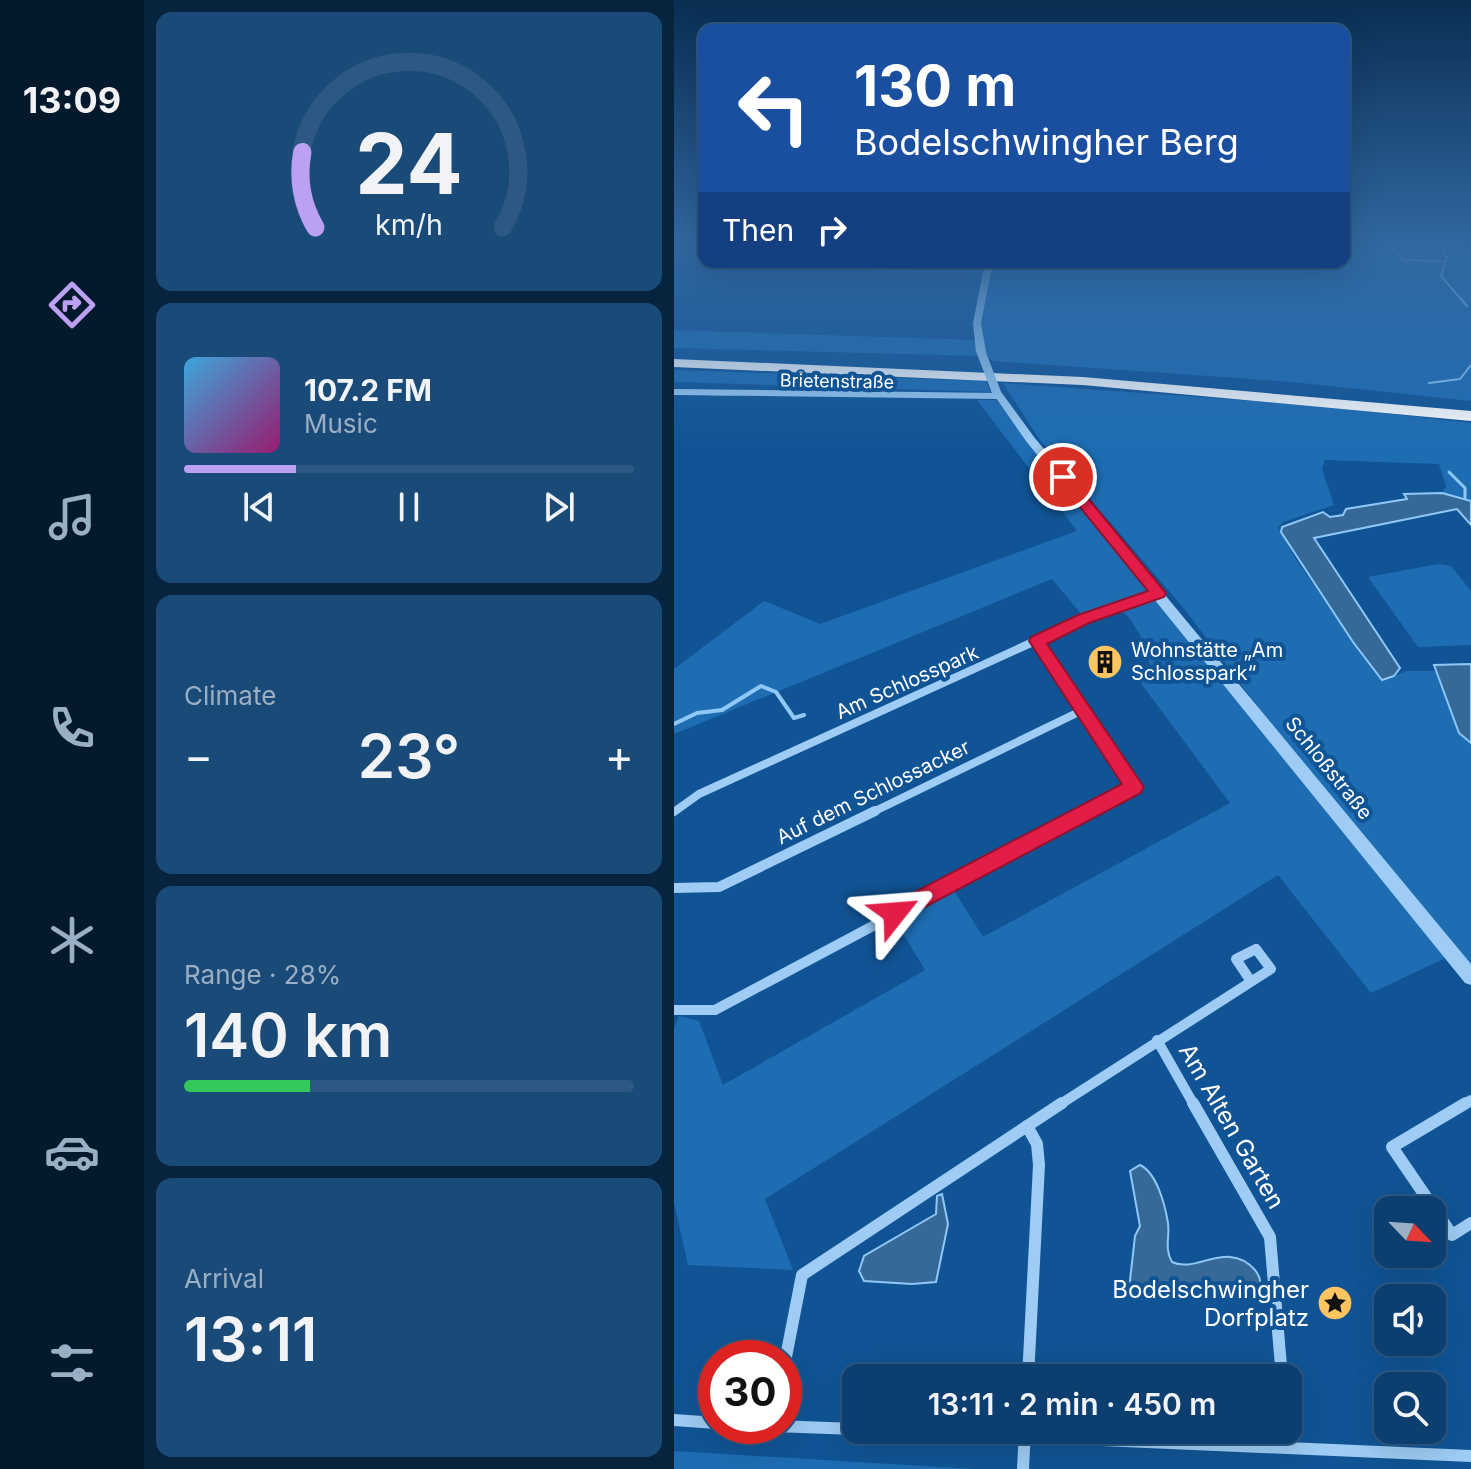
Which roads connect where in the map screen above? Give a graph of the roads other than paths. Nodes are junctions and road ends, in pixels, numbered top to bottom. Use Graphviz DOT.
graph roads {
  1 [pos="979,311"];
  2 [pos="674,354"];
  3 [pos="674,363"];
  4 [pos="674,392"];
  5 [pos="998,393"];
  6 [pos="1323,396"];
  7 [pos="1348,398"];
  8 [pos="1471,407"];
  9 [pos="1471,416"];
  10 [pos="1158,593"];
  11 [pos="1037,641"];
  12 [pos="1083,710"];
  13 [pos="674,812"];
  14 [pos="674,888"];
  15 [pos="1471,977"];
  16 [pos="1250,980"];
  17 [pos="674,1010"];
  18 [pos="1157,1040"];
  19 [pos="1471,1100"];
  20 [pos="1027,1126"];
  21 [pos="1471,1223"];
  22 [pos="789,1340"];
  23 [pos="1029,1364"];
  24 [pos="1281,1364"];
  25 [pos="674,1420"];
  26 [pos="698,1422"];
  27 [pos="802,1427"];
  28 [pos="842,1428"];
  29 [pos="1024,1444"];
  30 [pos="1218,1444"];
  31 [pos="1288,1444"];
  32 [pos="1288,1448"];
  33 [pos="1471,1456"];
  34 [pos="1023,1469"];
  1 -- 5 [label="street, Schloßstraße, bridge"];
  2 -- 6 [label="highway"];
  3 -- 6 [label="highway"];
  4 -- 5 [label="street, Brietenstraße"];
  5 -- 10 [label="street, Schloßstraße"];
  6 -- 7 [label="highway"];
  7 -- 8 [label="highway"];
  7 -- 9 [label="highway"];
  10 -- 11 [label="street, Am Schlosspark"];
  10 -- 15 [label="street, Schloßstraße"];
  11 -- 12 [label="street"];
  11 -- 13 [label="street, Am Schlosspark"];
  12 -- 14 [label="street, Auf dem Schlossacker"];
  12 -- 17 [label="street"];
  16 -- 18 [label="street, Am Alten Garten"];
  18 -- 20 [label="street, Am Alten Garten"];
  18 -- 24 [label="street, Am Alten Garten"];
  19 -- 21 [label="street"];
  20 -- 22 [label="street, Am Alten Garten"];
  20 -- 23 [label="street"];
  25 -- 26 [label="street"];
  27 -- 28 [label="street"];
  29 -- 34 [label="street"];
  30 -- 32 [label="street"];
  31 -- 32 [label="street"];
  32 -- 33 [label="street"];
}
